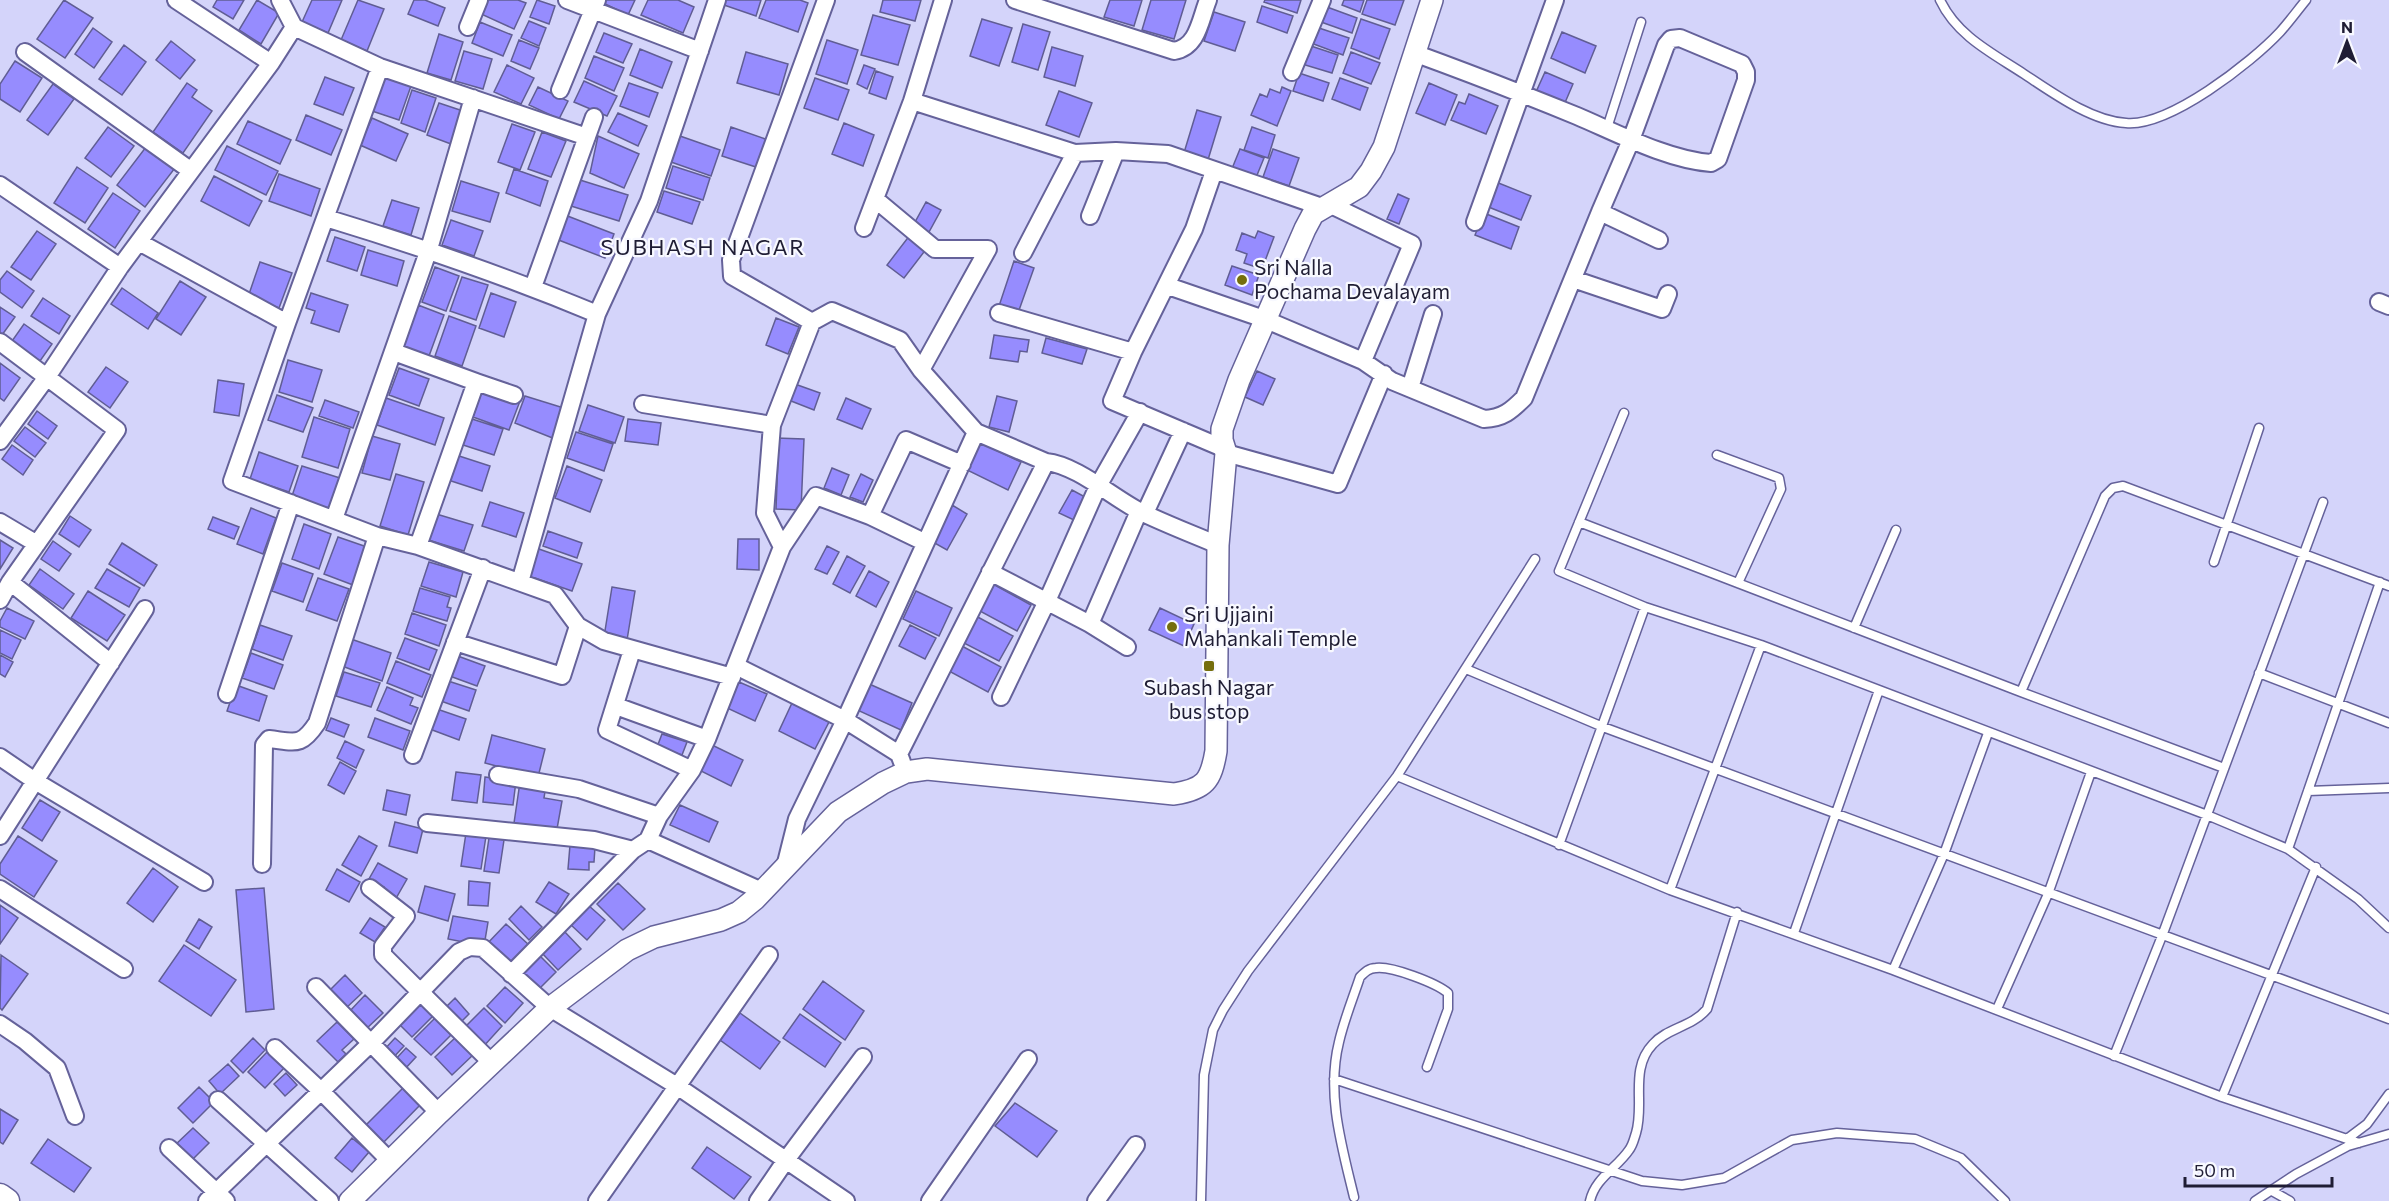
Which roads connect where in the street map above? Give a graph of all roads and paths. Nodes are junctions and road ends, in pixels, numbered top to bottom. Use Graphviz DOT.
graph roads {
  1 [pos="176,0"];
  2 [pos="280,0"];
  3 [pos="479,0"];
  4 [pos="567,0"];
  5 [pos="717,0"];
  6 [pos="826,0"];
  7 [pos="943,0"];
  8 [pos="1015,0"];
  9 [pos="1208,0"];
  10 [pos="1322,0"];
  11 [pos="1432,0"];
  12 [pos="1555,0"];
  13 [pos="1940,0"];
  14 [pos="2306,0"];
  15 [pos="595,6"];
  16 [pos="1641,22"];
  17 [pos="294,27"];
  18 [pos="468,27"];
  19 [pos="700,51"];
  20 [pos="25,52"];
  21 [pos="1414,53"];
  22 [pos="271,63"];
  23 [pos="380,67"];
  24 [pos="1292,72"];
  25 [pos="560,90"];
  26 [pos="1521,92"];
  27 [pos="473,98"];
  28 [pos="912,101"];
  29 [pos="594,117"];
  30 [pos="1606,128"];
  31 [pos="587,137"];
  32 [pos="1631,140"];
  33 [pos="1116,152"];
  34 [pos="1075,153"];
  35 [pos="190,170"];
  36 [pos="1214,171"];
  37 [pos="0,185"];
  38 [pos="875,199"];
  39 [pos="1325,205"];
  40 [pos="1600,212"];
  41 [pos="1090,216"];
  42 [pos="326,218"];
  43 [pos="1475,222"];
  44 [pos="864,228"];
  45 [pos="1659,240"];
  46 [pos="139,242"];
  47 [pos="429,249"];
  48 [pos="1023,253"];
  49 [pos="120,267"];
  50 [pos="1573,279"];
  51 [pos="1168,286"];
  52 [pos="533,287"];
  53 [pos="1668,294"];
  54 [pos="999,313"];
  55 [pos="597,314"];
  56 [pos="1433,315"];
  57 [pos="1264,319"];
  58 [pos="812,322"];
  59 [pos="287,323"];
  60 [pos="0,342"];
  61 [pos="394,352"];
  62 [pos="1133,352"];
  63 [pos="1363,360"];
  64 [pos="921,370"];
  65 [pos="1384,374"];
  66 [pos="47,377"];
  67 [pos="476,382"];
  68 [pos="1410,388"];
  69 [pos="514,395"];
  70 [pos="643,404"];
  71 [pos="1140,412"];
  72 [pos="1624,413"];
  73 [pos="772,425"];
  74 [pos="2259,428"];
  75 [pos="1183,431"];
  76 [pos="976,432"];
  77 [pos="0,441"];
  78 [pos="1225,451"];
  79 [pos="1717,455"];
  80 [pos="1046,462"];
  81 [pos="962,464"];
  82 [pos="1098,486"];
  83 [pos="2323,502"];
  84 [pos="291,503"];
  85 [pos="1142,512"];
  86 [pos="870,516"];
  87 [pos="334,519"];
  88 [pos="0,522"];
  89 [pos="1579,522"];
  90 [pos="2227,524"];
  91 [pos="1896,530"];
  92 [pos="377,536"];
  93 [pos="924,542"];
  94 [pos="36,544"];
  95 [pos="1218,545"];
  96 [pos="418,546"];
  97 [pos="782,547"];
  98 [pos="2304,553"];
  99 [pos="1535,559"];
  100 [pos="2214,562"];
  101 [pos="483,568"];
  102 [pos="990,572"];
  103 [pos="10,582"];
  104 [pos="520,582"];
  105 [pos="1738,584"];
  106 [pos="2385,584"];
  107 [pos="0,600"];
  108 [pos="1047,601"];
  109 [pos="1645,607"];
  110 [pos="145,609"];
  111 [pos="1090,624"];
  112 [pos="578,626"];
  113 [pos="1854,628"];
  114 [pos="455,642"];
  115 [pos="1761,645"];
  116 [pos="1127,647"];
  117 [pos="632,650"];
  118 [pos="111,663"];
  119 [pos="1466,669"];
  120 [pos="734,671"];
  121 [pos="2259,673"];
  122 [pos="1879,690"];
  123 [pos="2021,692"];
  124 [pos="228,694"];
  125 [pos="1001,697"];
  126 [pos="2338,704"];
  127 [pos="616,706"];
  128 [pos="845,720"];
  129 [pos="2389,723"];
  130 [pos="1603,727"];
  131 [pos="1988,733"];
  132 [pos="707,739"];
  133 [pos="413,755"];
  134 [pos="0,757"];
  135 [pos="903,763"];
  136 [pos="1714,768"];
  137 [pos="2224,768"];
  138 [pos="692,770"];
  139 [pos="2091,772"];
  140 [pos="498,775"];
  141 [pos="1397,776"];
  142 [pos="35,781"];
  143 [pos="2389,788"];
  144 [pos="2308,791"];
  145 [pos="1835,813"];
  146 [pos="2207,815"];
  147 [pos="659,816"];
  148 [pos="427,823"];
  149 [pos="0,836"];
  150 [pos="648,840"];
  151 [pos="1559,845"];
  152 [pos="2288,849"];
  153 [pos="633,850"];
  154 [pos="1944,854"];
  155 [pos="262,864"];
  156 [pos="785,867"];
  157 [pos="2316,867"];
  158 [pos="204,882"];
  159 [pos="370,888"];
  160 [pos="0,889"];
  161 [pos="1670,890"];
  162 [pos="762,891"];
  163 [pos="2048,894"];
  164 [pos="1737,912"];
  165 [pos="2389,928"];
  166 [pos="1794,933"];
  167 [pos="2162,936"];
  168 [pos="769,955"];
  169 [pos="124,969"];
  170 [pos="1893,970"];
  171 [pos="512,974"];
  172 [pos="2271,976"];
  173 [pos="316,987"];
  174 [pos="420,992"];
  175 [pos="550,1008"];
  176 [pos="1997,1009"];
  177 [pos="2389,1019"];
  178 [pos="0,1024"];
  179 [pos="370,1043"];
  180 [pos="275,1048"];
  181 [pos="2114,1056"];
  182 [pos="863,1057"];
  183 [pos="1028,1059"];
  184 [pos="492,1063"];
  185 [pos="1427,1067"];
  186 [pos="1334,1079"];
  187 [pos="677,1086"];
  188 [pos="320,1090"];
  189 [pos="2389,1094"];
  190 [pos="2222,1097"];
  191 [pos="218,1100"];
  192 [pos="439,1113"];
  193 [pos="75,1116"];
  194 [pos="2389,1134"];
  195 [pos="2347,1139"];
  196 [pos="265,1143"];
  197 [pos="2359,1143"];
  198 [pos="1136,1144"];
  199 [pos="169,1148"];
  200 [pos="786,1160"];
  201 [pos="390,1161"];
  202 [pos="1609,1170"];
  203 [pos="2272,1191"];
  204 [pos="0,1196"];
  205 [pos="1354,1197"];
  206 [pos="216,1198"];
  207 [pos="8,1201"];
  208 [pos="330,1201"];
  209 [pos="350,1201"];
  210 [pos="597,1201"];
  211 [pos="758,1201"];
  212 [pos="846,1201"];
  213 [pos="930,1201"];
  214 [pos="1096,1201"];
  215 [pos="1201,1201"];
  216 [pos="1590,1201"];
  217 [pos="2005,1201"];
  218 [pos="2255,1201"];
  219 [pos="2290,1201"];
  1 -- 22 [label="street"];
  2 -- 17 [label="street"];
  3 -- 18 [label="street"];
  4 -- 15 [label="street"];
  5 -- 19 [label="street"];
  6 -- 58 [label="street"];
  7 -- 28 [label="street"];
  8 -- 9 [label="street"];
  10 -- 24 [label="street"];
  11 -- 21 [label="street"];
  12 -- 26 [label="street"];
  13 -- 14 [label="lane"];
  15 -- 19 [label="street"];
  15 -- 25 [label="street"];
  16 -- 30 [label="lane"];
  17 -- 22 [label="street"];
  17 -- 23 [label="street"];
  19 -- 55 [label="street"];
  20 -- 35 [label="street"];
  21 -- 26 [label="street"];
  21 -- 39 [label="street"];
  22 -- 35 [label="street"];
  23 -- 27 [label="street"];
  23 -- 42 [label="street"];
  26 -- 30 [label="street"];
  26 -- 43 [label="street"];
  27 -- 31 [label="street"];
  27 -- 47 [label="street"];
  28 -- 34 [label="street"];
  28 -- 38 [label="street"];
  29 -- 31 [label="street"];
  30 -- 32 [label="street"];
  31 -- 52 [label="street"];
  32 -- 32 [label="street"];
  32 -- 40 [label="street"];
  33 -- 34 [label="street"];
  33 -- 36 [label="street"];
  33 -- 41 [label="street"];
  34 -- 48 [label="street"];
  35 -- 46 [label="street"];
  36 -- 39 [label="street"];
  36 -- 51 [label="street"];
  37 -- 49 [label="street"];
  38 -- 44 [label="street"];
  38 -- 64 [label="street"];
  39 -- 57 [label="street"];
  39 -- 63 [label="street"];
  40 -- 45 [label="street"];
  40 -- 50 [label="street"];
  42 -- 47 [label="street"];
  42 -- 59 [label="street"];
  46 -- 49 [label="street"];
  46 -- 59 [label="street"];
  47 -- 52 [label="street"];
  47 -- 61 [label="street"];
  49 -- 66 [label="street"];
  50 -- 53 [label="street"];
  50 -- 68 [label="street"];
  51 -- 57 [label="street"];
  51 -- 62 [label="street"];
  52 -- 55 [label="street"];
  54 -- 62 [label="street"];
  55 -- 104 [label="street"];
  56 -- 68 [label="street"];
  57 -- 63 [label="street"];
  57 -- 78 [label="street"];
  58 -- 64 [label="street"];
  58 -- 73 [label="street"];
  59 -- 84 [label="street"];
  60 -- 66 [label="street"];
  61 -- 67 [label="street"];
  61 -- 87 [label="street"];
  62 -- 71 [label="street"];
  63 -- 65 [label="street"];
  64 -- 76 [label="street"];
  65 -- 68 [label="street"];
  65 -- 78 [label="street"];
  66 -- 77 [label="street"];
  66 -- 94 [label="street"];
  67 -- 69 [label="street"];
  67 -- 96 [label="street"];
  70 -- 73 [label="street"];
  71 -- 75 [label="street"];
  71 -- 82 [label="street"];
  72 -- 89 [label="lane"];
  73 -- 97 [label="street"];
  74 -- 90 [label="lane"];
  75 -- 78 [label="street"];
  75 -- 85 [label="street"];
  76 -- 80 [label="street"];
  76 -- 81 [label="street"];
  78 -- 95 [label="street"];
  79 -- 105 [label="lane"];
  80 -- 82 [label="street"];
  80 -- 102 [label="street"];
  81 -- 86 [label="street"];
  81 -- 93 [label="street"];
  82 -- 85 [label="street"];
  82 -- 108 [label="street"];
  83 -- 98 [label="lane"];
  84 -- 87 [label="street"];
  84 -- 124 [label="street"];
  85 -- 95 [label="street"];
  85 -- 111 [label="street"];
  86 -- 93 [label="street"];
  86 -- 97 [label="street"];
  87 -- 92 [label="street"];
  88 -- 94 [label="street"];
  89 -- 105 [label="lane"];
  89 -- 109 [label="lane"];
  90 -- 98 [label="lane"];
  90 -- 100 [label="lane"];
  90 -- 123 [label="lane"];
  91 -- 113 [label="lane"];
  92 -- 96 [label="street"];
  92 -- 155 [label="street"];
  93 -- 128 [label="street"];
  94 -- 103 [label="street"];
  95 -- 135 [label="street"];
  96 -- 101 [label="street"];
  97 -- 120 [label="street"];
  98 -- 106 [label="lane"];
  98 -- 121 [label="lane"];
  99 -- 119 [label="lane"];
  101 -- 104 [label="street"];
  101 -- 114 [label="street"];
  102 -- 108 [label="street"];
  102 -- 135 [label="street"];
  103 -- 107 [label="street"];
  103 -- 118 [label="street"];
  104 -- 112 [label="street"];
  105 -- 113 [label="lane"];
  106 -- 126 [label="lane"];
  108 -- 111 [label="street"];
  108 -- 125 [label="street"];
  109 -- 115 [label="lane"];
  109 -- 130 [label="lane"];
  110 -- 118 [label="street"];
  111 -- 116 [label="street"];
  112 -- 114 [label="street"];
  112 -- 117 [label="street"];
  113 -- 123 [label="lane"];
  114 -- 133 [label="street"];
  115 -- 122 [label="lane"];
  115 -- 136 [label="lane"];
  117 -- 120 [label="street"];
  117 -- 127 [label="street"];
  118 -- 142 [label="street"];
  119 -- 130 [label="lane"];
  119 -- 141 [label="lane"];
  120 -- 128 [label="street"];
  120 -- 132 [label="street"];
  121 -- 126 [label="lane"];
  121 -- 137 [label="lane"];
  122 -- 131 [label="lane"];
  122 -- 145 [label="lane"];
  123 -- 137 [label="lane"];
  126 -- 129 [label="lane"];
  126 -- 144 [label="lane"];
  127 -- 132 [label="street"];
  127 -- 138 [label="street"];
  128 -- 135 [label="street"];
  128 -- 156 [label="street"];
  130 -- 136 [label="lane"];
  130 -- 151 [label="lane"];
  131 -- 139 [label="lane"];
  131 -- 154 [label="lane"];
  132 -- 138 [label="street"];
  134 -- 142 [label="street"];
  135 -- 156 [label="street"];
  136 -- 145 [label="lane"];
  136 -- 161 [label="lane"];
  137 -- 146 [label="lane"];
  138 -- 147 [label="street"];
  139 -- 146 [label="lane"];
  139 -- 163 [label="lane"];
  140 -- 147 [label="street"];
  141 -- 151 [label="lane"];
  141 -- 215 [label="lane"];
  142 -- 149 [label="street"];
  142 -- 158 [label="street"];
  143 -- 144 [label="lane"];
  144 -- 152 [label="lane"];
  145 -- 154 [label="lane"];
  145 -- 166 [label="lane"];
  146 -- 152 [label="lane"];
  146 -- 167 [label="lane"];
  147 -- 150 [label="street"];
  148 -- 153 [label="street"];
  150 -- 153 [label="street"];
  150 -- 162 [label="street"];
  151 -- 161 [label="lane"];
  152 -- 157 [label="lane"];
  153 -- 171 [label="street"];
  154 -- 163 [label="lane"];
  154 -- 170 [label="lane"];
  156 -- 162 [label="street"];
  157 -- 165 [label="lane"];
  157 -- 172 [label="lane"];
  159 -- 174 [label="street"];
  160 -- 169 [label="street"];
  161 -- 164 [label="lane"];
  162 -- 175 [label="street"];
  163 -- 167 [label="lane"];
  163 -- 176 [label="lane"];
  164 -- 166 [label="lane"];
  164 -- 202 [label="lane"];
  166 -- 170 [label="lane"];
  167 -- 172 [label="lane"];
  167 -- 181 [label="lane"];
  168 -- 187 [label="street"];
  170 -- 176 [label="lane"];
  171 -- 174 [label="street"];
  171 -- 175 [label="street"];
  172 -- 177 [label="lane"];
  172 -- 190 [label="lane"];
  173 -- 179 [label="street"];
  174 -- 179 [label="street"];
  174 -- 184 [label="street"];
  175 -- 184 [label="street"];
  175 -- 187 [label="street"];
  176 -- 181 [label="lane"];
  178 -- 193 [label="street"];
  179 -- 188 [label="street"];
  179 -- 192 [label="street"];
  180 -- 188 [label="street"];
  181 -- 190 [label="lane"];
  182 -- 200 [label="street"];
  183 -- 213 [label="street"];
  184 -- 192 [label="street"];
  185 -- 186 [label="lane"];
  186 -- 202 [label="lane"];
  186 -- 205 [label="lane"];
  187 -- 200 [label="street"];
  187 -- 210 [label="street"];
  188 -- 196 [label="street"];
  188 -- 201 [label="street"];
  189 -- 195 [label="lane"];
  190 -- 195 [label="lane"];
  191 -- 196 [label="street"];
  192 -- 201 [label="street"];
  194 -- 197 [label="lane"];
  195 -- 197 [label="lane"];
  196 -- 206 [label="street"];
  196 -- 208 [label="street"];
  197 -- 203 [label="lane"];
  198 -- 214 [label="street"];
  199 -- 206 [label="street"];
  200 -- 211 [label="street"];
  200 -- 212 [label="street"];
  201 -- 209 [label="street"];
  202 -- 216 [label="lane"];
  202 -- 217 [label="lane"];
  203 -- 218 [label="lane"];
  203 -- 219 [label="lane"];
  204 -- 207 [label="main road"];
}
